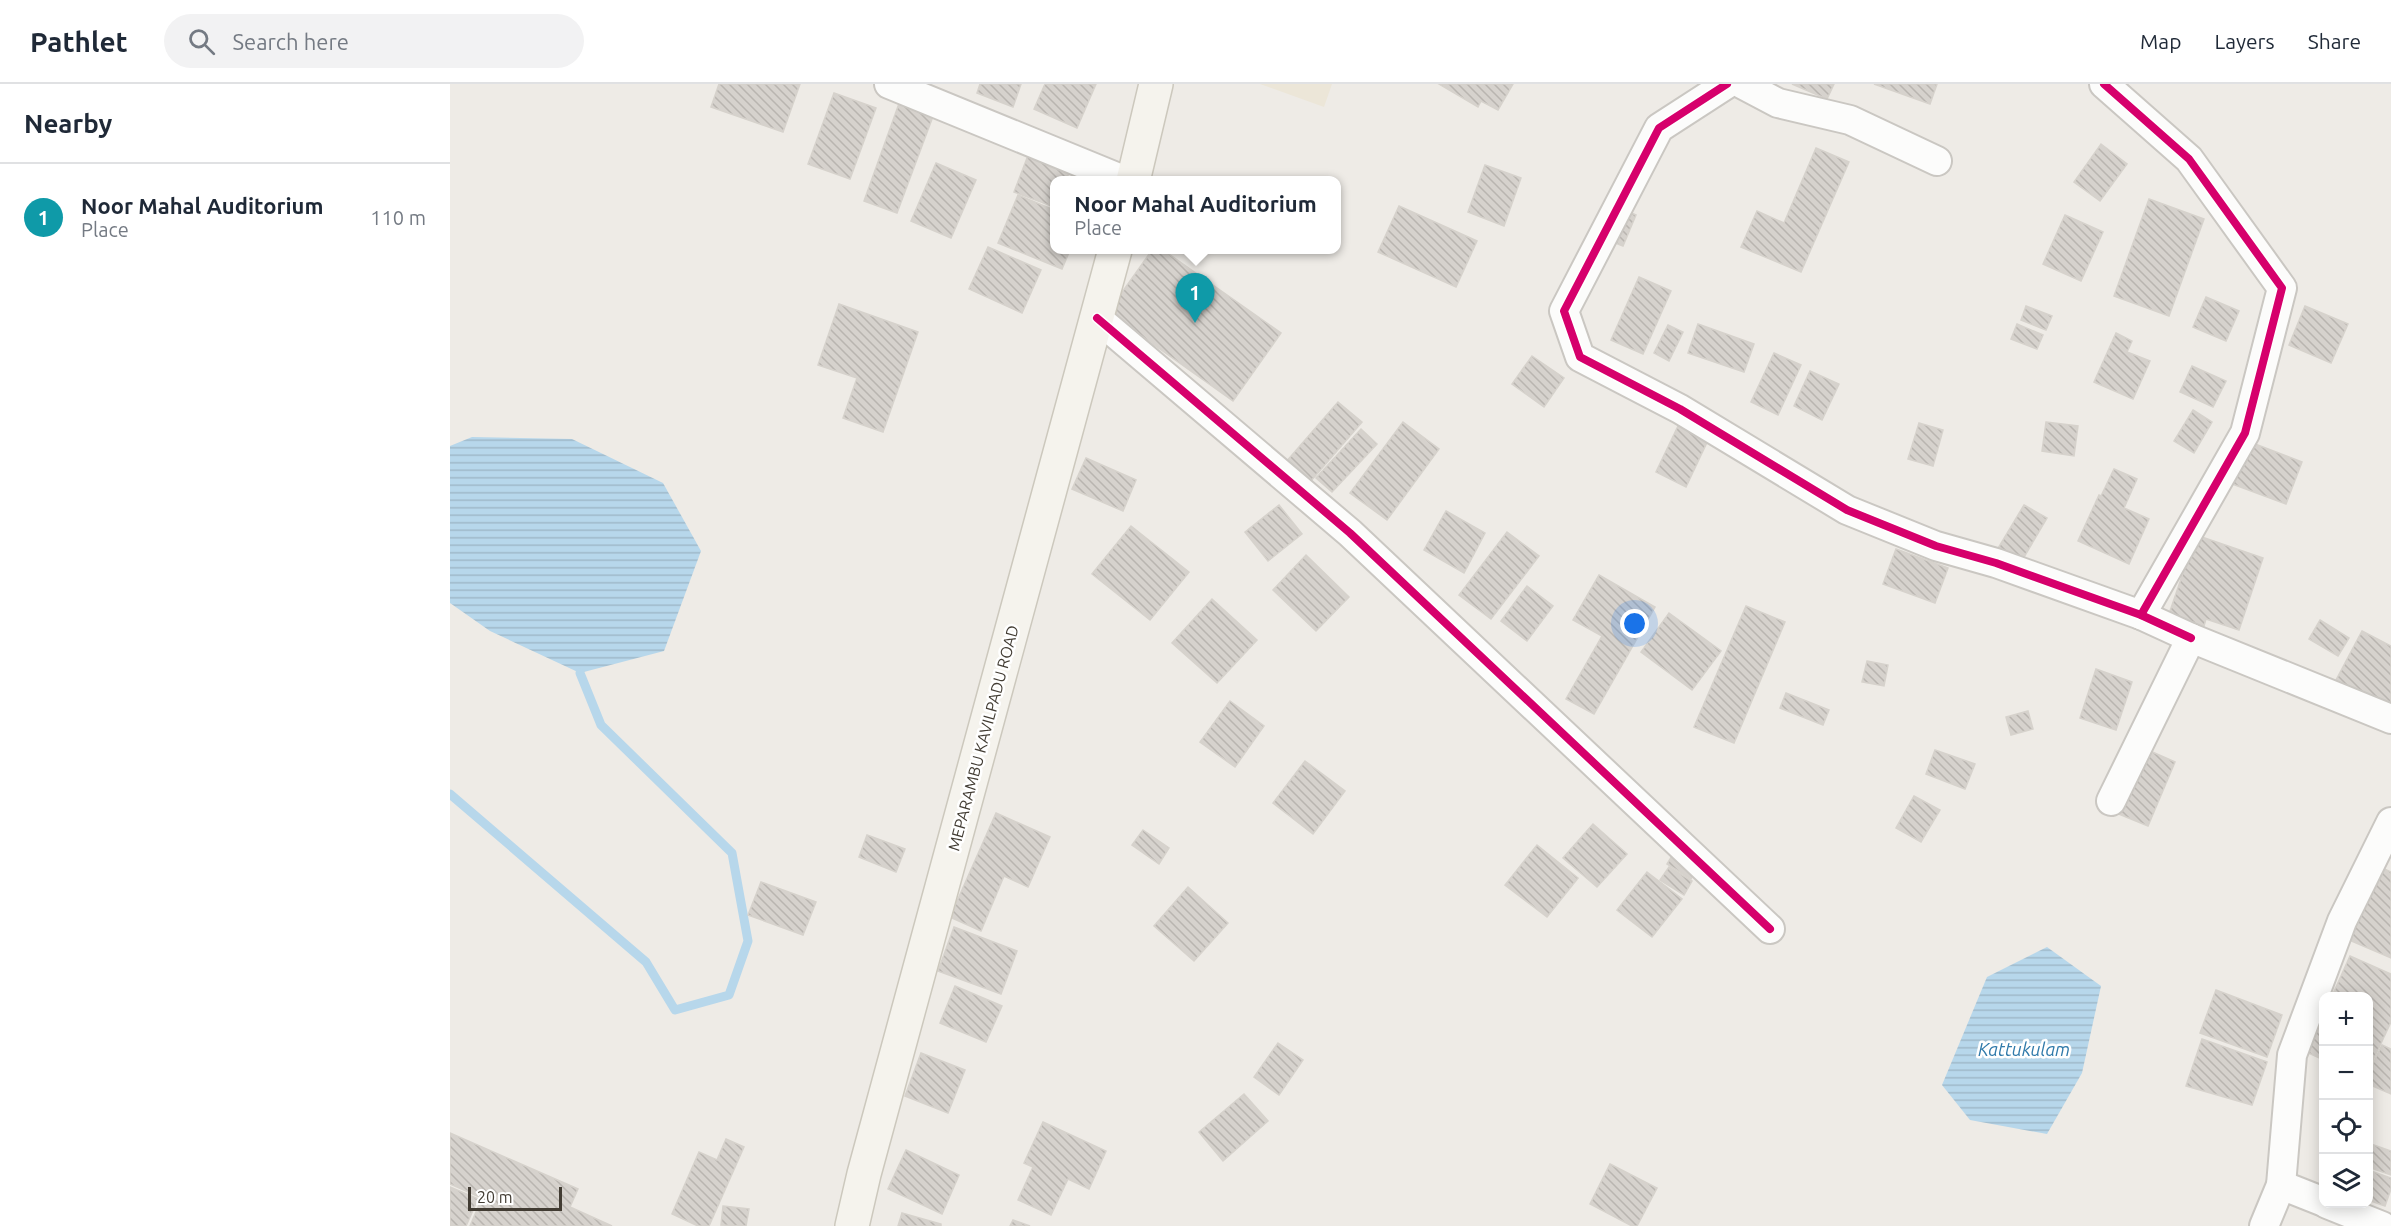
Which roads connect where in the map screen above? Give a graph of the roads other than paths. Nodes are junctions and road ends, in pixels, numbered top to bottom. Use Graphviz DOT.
graph roads {
  1 [pos="889,84"];
  2 [pos="1156,84"];
  3 [pos="1727,84"];
  4 [pos="1742,84"];
  5 [pos="2104,84"];
  6 [pos="1937,161"];
  7 [pos="1116,176"];
  8 [pos="1134,176"];
  9 [pos="1114,254"];
  10 [pos="1097,318"];
  11 [pos="2141,615"];
  12 [pos="2191,638"];
  13 [pos="2391,718"];
  14 [pos="2111,801"];
  15 [pos="2391,822"];
  16 [pos="1770,929"];
  17 [pos="2281,1185"];
  18 [pos="2319,1201"];
  19 [pos="2337,1208"];
  20 [pos="852,1226"];
  21 [pos="2264,1226"];
  22 [pos="2382,1226"];
  1 -- 7 [label="street"];
  2 -- 8 [label="main road"];
  3 -- 11 [label="street"];
  4 -- 6 [label="street"];
  5 -- 11 [label="street"];
  9 -- 10 [label="main road, MEPARAMBU KAVILPADU ROAD"];
  10 -- 16 [label="street"];
  10 -- 20 [label="main road, MEPARAMBU KAVILPADU ROAD"];
  11 -- 12 [label="street"];
  12 -- 13 [label="street"];
  12 -- 14 [label="street"];
  15 -- 17 [label="street"];
  17 -- 18 [label="street"];
  17 -- 21 [label="street"];
  19 -- 22 [label="street"];
}
